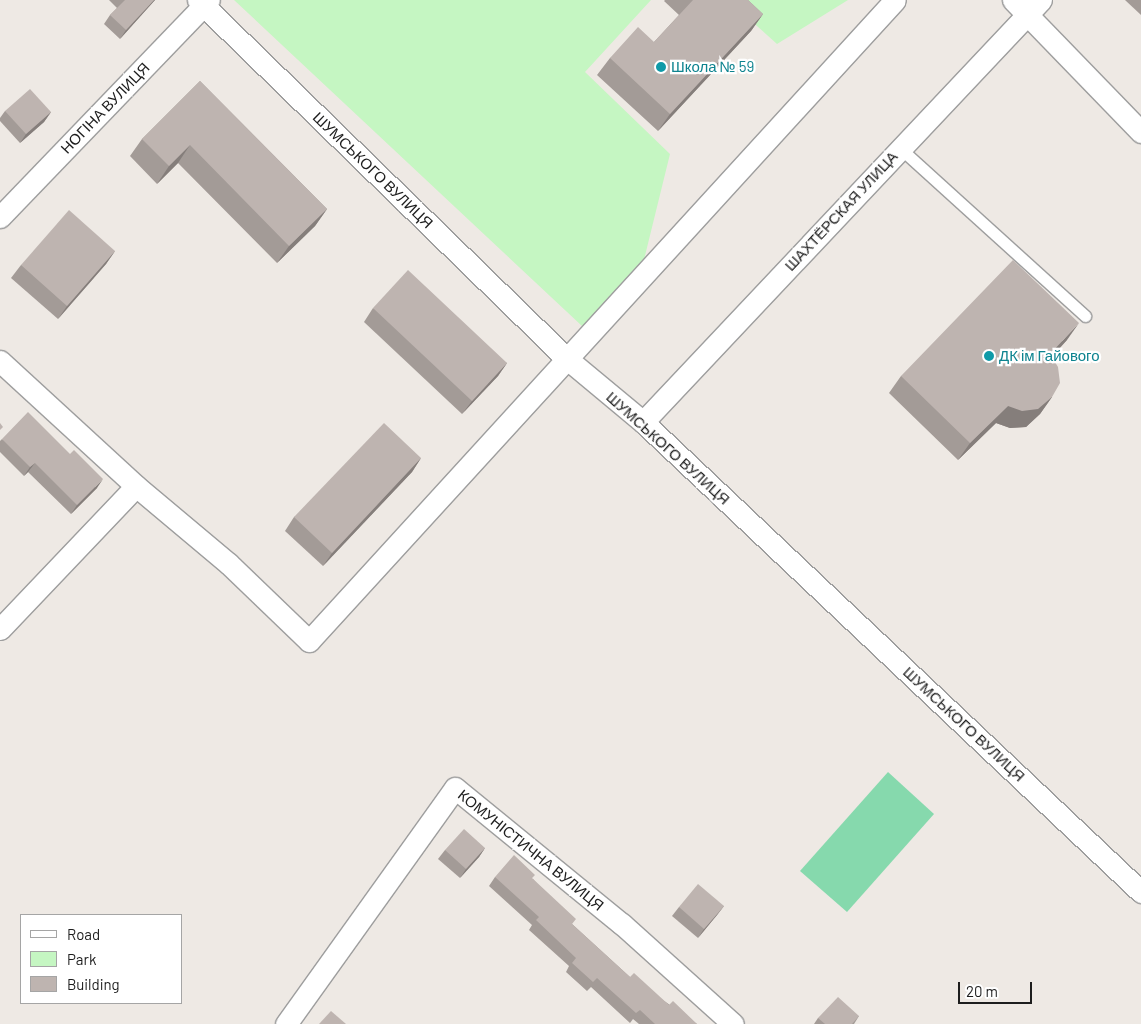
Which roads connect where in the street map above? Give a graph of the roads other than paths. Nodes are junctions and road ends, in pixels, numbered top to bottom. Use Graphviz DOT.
graph roads {
  1 [pos="895,0"];
  2 [pos="204,2"];
  3 [pos="1027,5"];
  4 [pos="1141,132"];
  5 [pos="900,148"];
  6 [pos="0,217"];
  7 [pos="1085,316"];
  8 [pos="566,358"];
  9 [pos="0,361"];
  10 [pos="643,422"];
  11 [pos="136,486"];
  12 [pos="0,628"];
  13 [pos="1141,892"];
  14 [pos="286,1024"];
  15 [pos="733,1024"];
  1 -- 8 [label="street"];
  2 -- 6 [label="street, НОГІНА ВУЛИЦЯ"];
  2 -- 8 [label="street, ШУМСЬКОГО ВУЛИЦЯ"];
  3 -- 4 [label="street"];
  3 -- 5 [label="street, ШАХТЁРСКАЯ УЛИЦА"];
  5 -- 7 [label="lane"];
  5 -- 10 [label="street, ШАХТЁРСКАЯ УЛИЦА"];
  8 -- 10 [label="street, ШУМСЬКОГО ВУЛИЦЯ"];
  8 -- 11 [label="street"];
  9 -- 11 [label="street"];
  10 -- 13 [label="street, ШУМСЬКОГО ВУЛИЦЯ"];
  11 -- 12 [label="street"];
  14 -- 15 [label="street, КОМУНІСТИЧНА ВУЛИЦЯ"];
}
